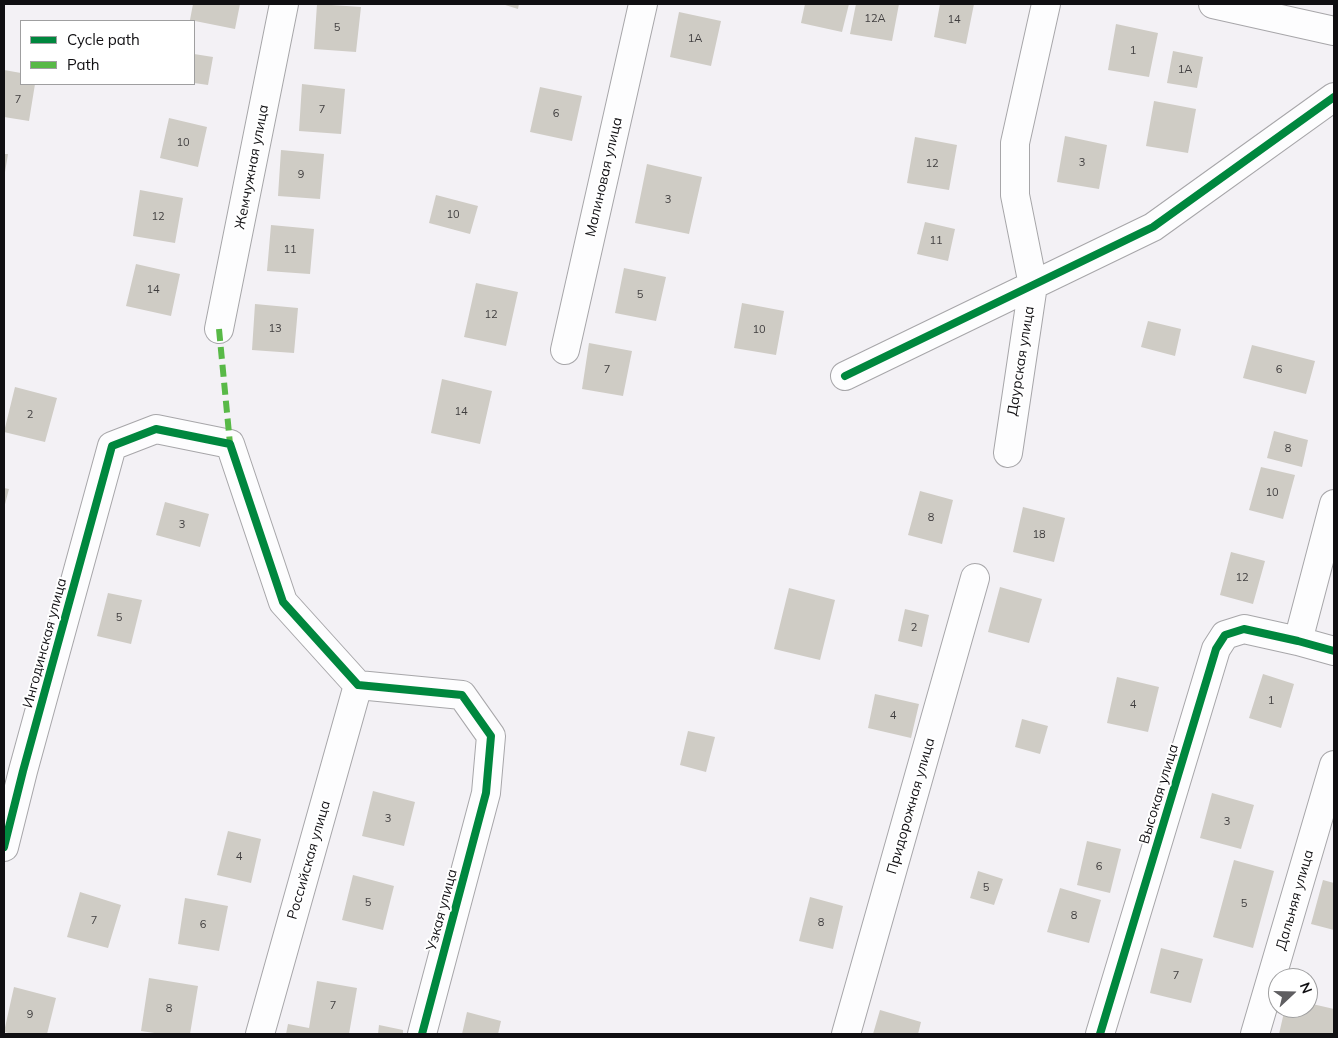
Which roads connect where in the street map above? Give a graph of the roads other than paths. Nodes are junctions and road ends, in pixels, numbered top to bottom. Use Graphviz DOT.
graph roads {
  1 [pos="284,4"];
  2 [pos="643,4"];
  3 [pos="1046,4"];
  4 [pos="1213,4"];
  5 [pos="1334,31"];
  6 [pos="1334,97"];
  7 [pos="1033,285"];
  8 [pos="219,329"];
  9 [pos="565,350"];
  10 [pos="845,376"];
  11 [pos="1008,452"];
  12 [pos="1334,504"];
  13 [pos="975,578"];
  14 [pos="1298,641"];
  15 [pos="1334,651"];
  16 [pos="358,685"];
  17 [pos="1334,765"];
  18 [pos="4,847"];
  19 [pos="260,1034"];
  20 [pos="422,1034"];
  21 [pos="846,1034"];
  22 [pos="1100,1034"];
  23 [pos="1255,1034"];
  1 -- 8 [label="street, Жемчужная улица"];
  2 -- 9 [label="street, Малиновая улица"];
  3 -- 7 [label="street, Даурская улица"];
  4 -- 5 [label="street"];
  6 -- 7 [label="street"];
  7 -- 10 [label="street"];
  7 -- 11 [label="street, Даурская улица"];
  12 -- 14 [label="street"];
  13 -- 21 [label="street, Придорожная улица"];
  14 -- 15 [label="street"];
  14 -- 22 [label="street, Высокая улица"];
  16 -- 18 [label="street, Ингодинская улица"];
  16 -- 19 [label="street, Российская улица"];
  16 -- 20 [label="street, Узкая улица"];
  17 -- 23 [label="street, Дальняя улица"];
}
